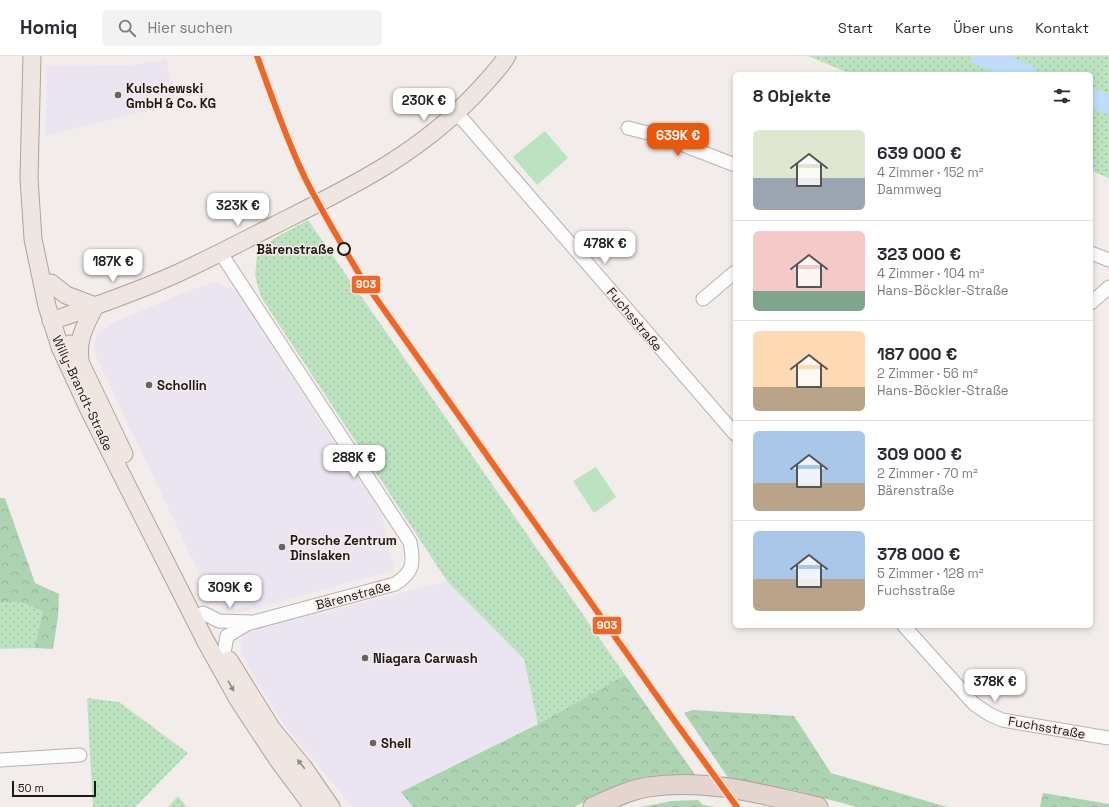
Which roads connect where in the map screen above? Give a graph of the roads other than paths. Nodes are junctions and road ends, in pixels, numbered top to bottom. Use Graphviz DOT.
graph roads {
  1 [pos="32,56"];
  2 [pos="507,56"];
  3 [pos="32,100"];
  4 [pos="456,114"];
  5 [pos="628,128"];
  6 [pos="733,163"];
  7 [pos="220,252"];
  8 [pos="1093,254"];
  9 [pos="1109,260"];
  10 [pos="733,274"];
  11 [pos="51,283"];
  12 [pos="1109,287"];
  13 [pos="703,298"];
  14 [pos="1093,301"];
  15 [pos="95,306"];
  16 [pos="56,319"];
  17 [pos="80,362"];
  18 [pos="733,431"];
  19 [pos="203,613"];
  20 [pos="250,623"];
  21 [pos="906,628"];
  22 [pos="224,653"];
  23 [pos="1109,738"];
  24 [pos="80,755"];
  25 [pos="0,760"];
  26 [pos="285,769"];
  27 [pos="746,796"];
  28 [pos="604,806"];
  29 [pos="314,807"];
  30 [pos="321,807"];
  31 [pos="332,807"];
  32 [pos="768,807"];
  33 [pos="818,807"];
  1 -- 3 [label="main road, Willy-Brandt-Straße"];
  2 -- 4 [label="main road"];
  3 -- 11 [label="main road, Willy-Brandt-Straße"];
  3 -- 16 [label="main road, Willy-Brandt-Straße"];
  4 -- 7 [label="main road"];
  4 -- 18 [label="street, Fuchsstraße"];
  5 -- 6 [label="street"];
  7 -- 15 [label="main road"];
  7 -- 20 [label="street, Bärenstraße"];
  8 -- 9 [label="street"];
  10 -- 13 [label="street"];
  11 -- 15 [label="main road"];
  11 -- 16 [label="main road, Willy-Brandt-Straße"];
  12 -- 14 [label="street"];
  15 -- 16 [label="main road"];
  15 -- 17 [label="main road"];
  16 -- 17 [label="main road, Willy-Brandt-Straße"];
  16 -- 26 [label="main road, Willy-Brandt-Straße, one-way"];
  17 -- 19 [label="main road, Willy-Brandt-Straße"];
  19 -- 20 [label="street, Bärenstraße"];
  19 -- 22 [label="main road, Willy-Brandt-Straße"];
  20 -- 22 [label="street, Bärenstraße"];
  21 -- 23 [label="street, Fuchsstraße"];
  31 -- 22 [label="main road, Willy-Brandt-Straße, one-way"];
  24 -- 25 [label="street"];
  26 -- 29 [label="main road, Willy-Brandt-Straße"];
  26 -- 30 [label="main road"];
  27 -- 28 [label="highway"];
  27 -- 32 [label="highway"];
  27 -- 33 [label="highway"];
}
